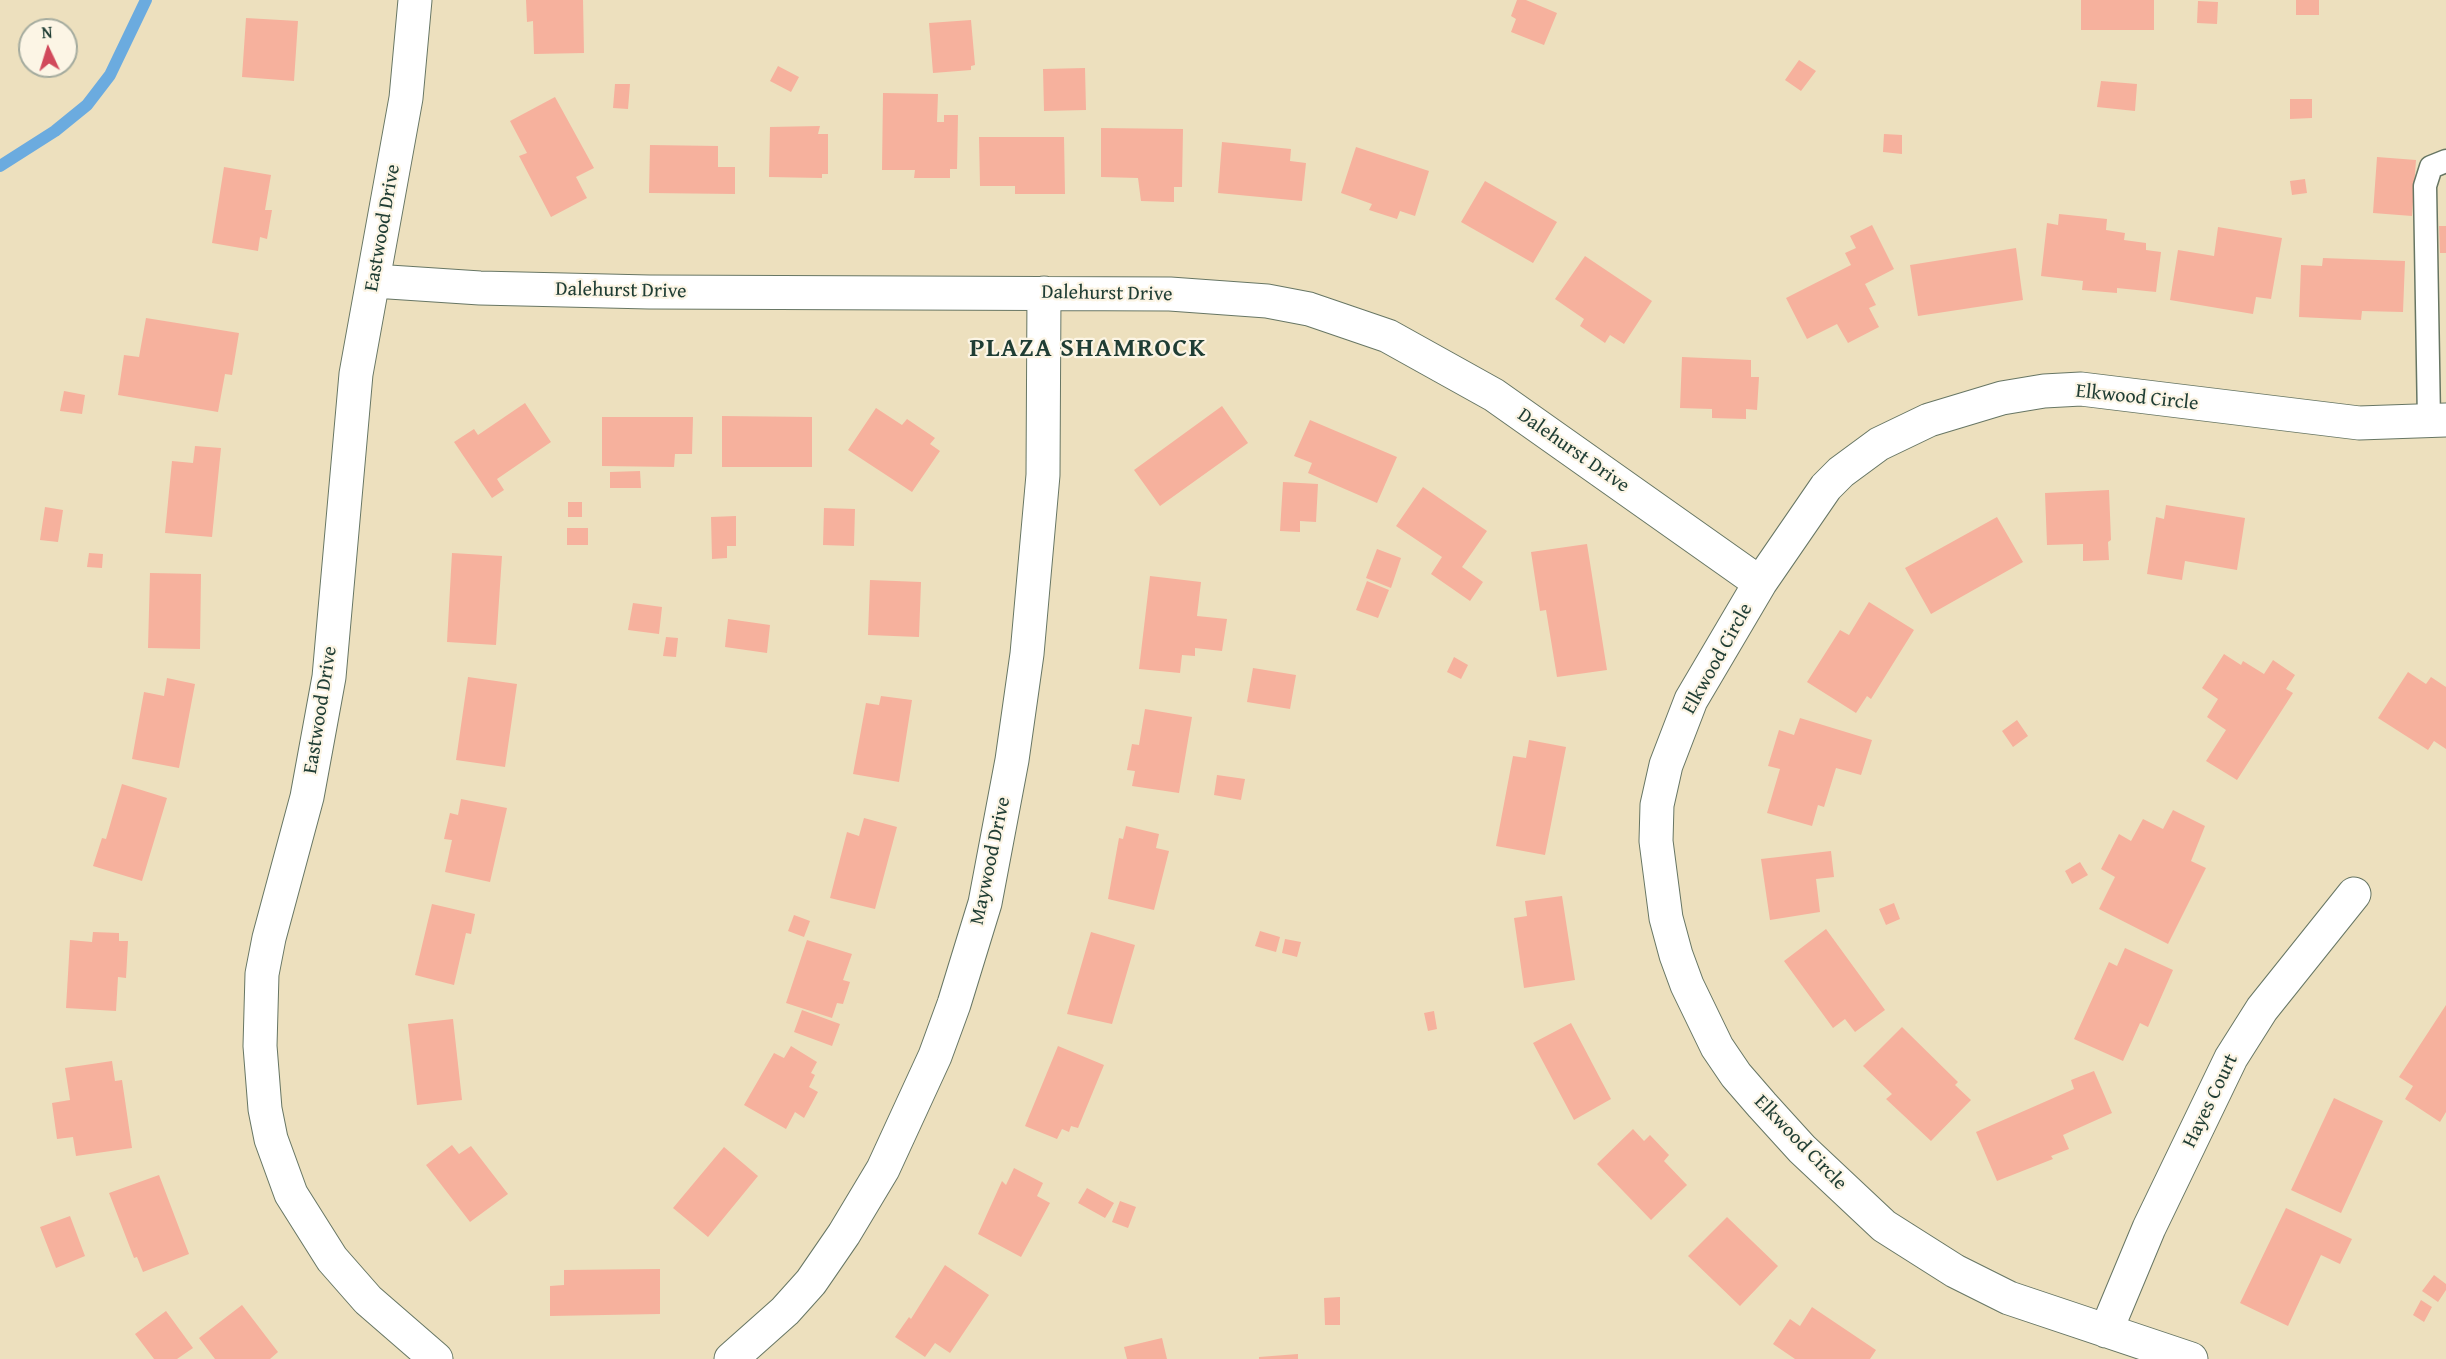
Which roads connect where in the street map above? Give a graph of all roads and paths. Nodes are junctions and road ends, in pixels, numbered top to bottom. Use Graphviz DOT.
graph roads {
  1 [pos="415,0"];
  2 [pos="2446,161"];
  3 [pos="374,281"];
  4 [pos="1044,293"];
  5 [pos="2437,420"];
  6 [pos="1760,583"];
  7 [pos="2354,894"];
  8 [pos="2106,1331"];
  9 [pos="436,1359"];
  10 [pos="731,1359"];
  11 [pos="2191,1359"];
  1 -- 3 [label="street, Eastwood Drive"];
  2 -- 5 [label="lane"];
  3 -- 4 [label="street, Dalehurst Drive"];
  3 -- 9 [label="street, Eastwood Drive"];
  4 -- 6 [label="street, Dalehurst Drive"];
  4 -- 10 [label="street, Maywood Drive"];
  5 -- 6 [label="street, Elkwood Circle"];
  6 -- 8 [label="street, Elkwood Circle"];
  7 -- 8 [label="street, Hayes Court"];
  8 -- 11 [label="street, Elkwood Circle"];
}
